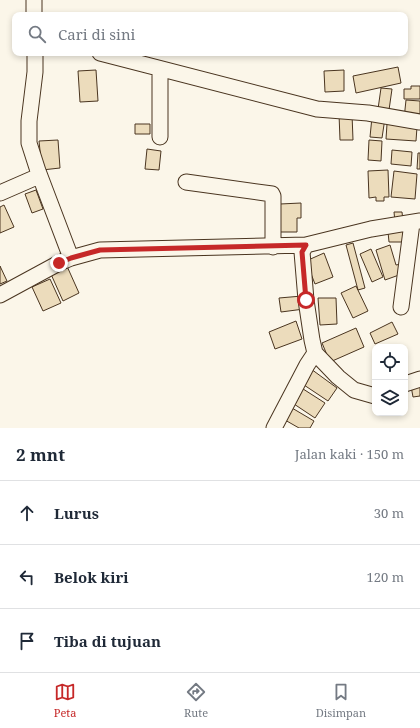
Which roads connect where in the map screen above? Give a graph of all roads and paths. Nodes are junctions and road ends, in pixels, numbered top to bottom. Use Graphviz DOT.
graph roads {
  1 [pos="34,0"];
  2 [pos="34,12"];
  3 [pos="35,56"];
  4 [pos="111,56"];
  5 [pos="160,69"];
  6 [pos="420,122"];
  7 [pos="160,137"];
  8 [pos="39,176"];
  9 [pos="186,182"];
  10 [pos="0,193"];
  11 [pos="416,222"];
  12 [pos="306,245"];
  13 [pos="273,247"];
  14 [pos="71,258"];
  15 [pos="0,295"];
  16 [pos="401,307"];
  17 [pos="315,353"];
  18 [pos="420,379"];
  19 [pos="408,383"];
  20 [pos="372,396"];
  21 [pos="274,428"];
  1 -- 2 [label="street"];
  3 -- 8 [label="street"];
  4 -- 5 [label="street"];
  5 -- 6 [label="street"];
  5 -- 7 [label="street"];
  8 -- 10 [label="street"];
  8 -- 14 [label="street"];
  9 -- 13 [label="street"];
  11 -- 12 [label="street"];
  11 -- 16 [label="street"];
  12 -- 13 [label="street"];
  12 -- 17 [label="street"];
  13 -- 14 [label="street"];
  14 -- 15 [label="street"];
  17 -- 20 [label="street"];
  17 -- 21 [label="street"];
  18 -- 19 [label="street"];
}
